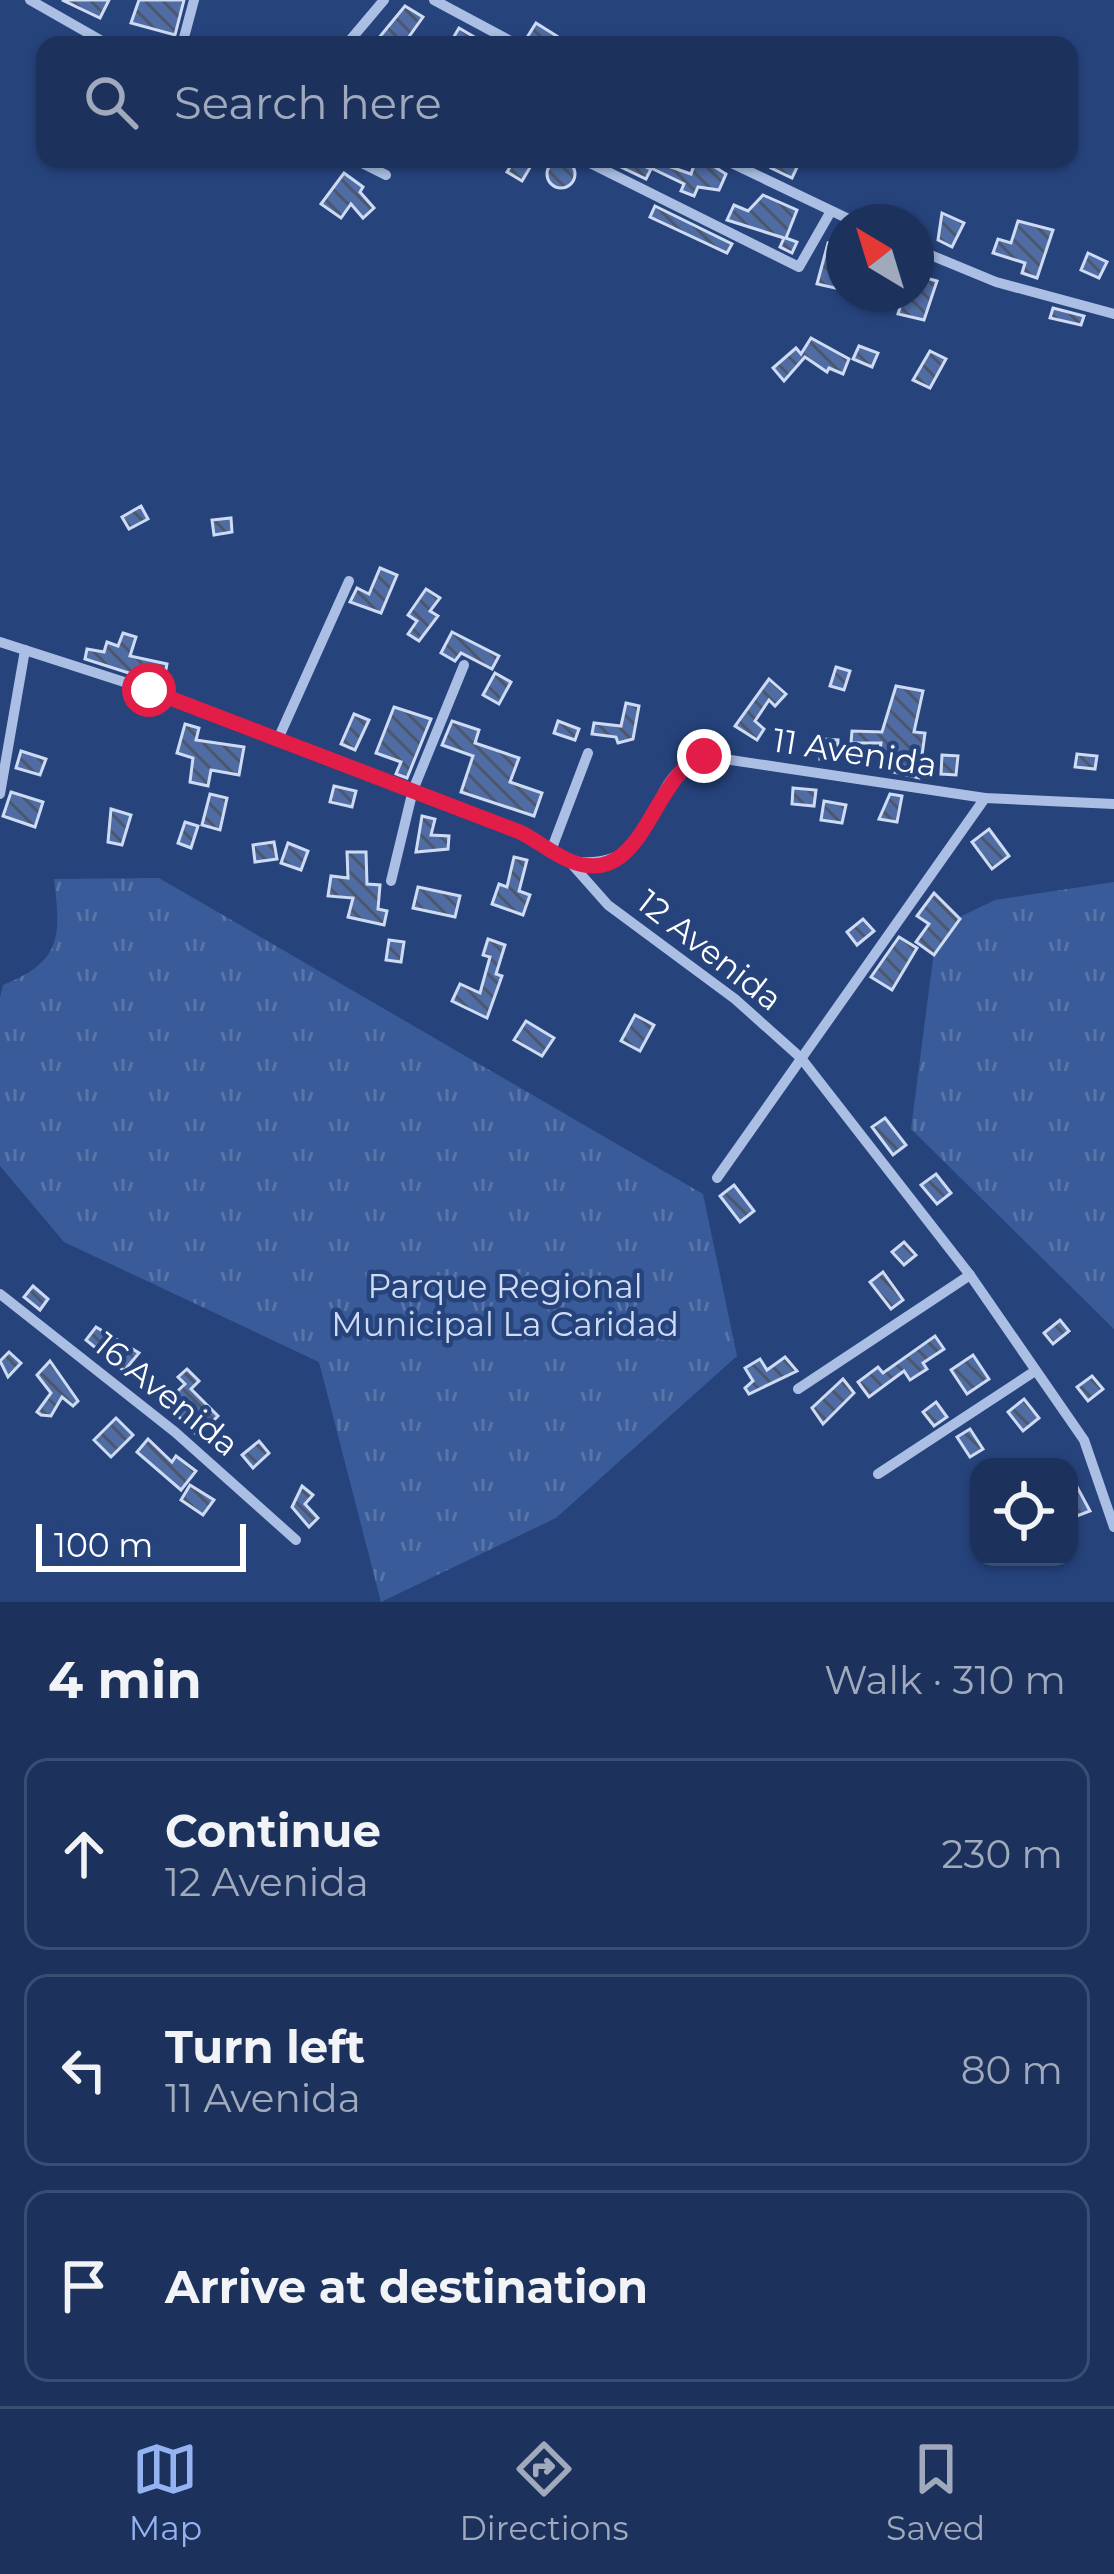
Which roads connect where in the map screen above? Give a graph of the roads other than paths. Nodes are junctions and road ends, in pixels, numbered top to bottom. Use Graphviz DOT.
graph roads {
  1 [pos="30,0"];
  2 [pos="194,0"];
  3 [pos="384,0"];
  4 [pos="434,0"];
  5 [pos="93,36"];
  6 [pos="184,36"];
  7 [pos="354,36"];
  8 [pos="501,36"];
  9 [pos="372,168"];
  10 [pos="600,168"];
  11 [pos="742,168"];
  12 [pos="386,175"];
  13 [pos="826,209"];
  14 [pos="826,220"];
  15 [pos="934,256"];
  16 [pos="1114,314"];
  17 [pos="349,581"];
  18 [pos="0,641"];
  19 [pos="25,650"];
  20 [pos="464,665"];
  21 [pos="278,739"];
  22 [pos="588,753"];
  23 [pos="412,790"];
  24 [pos="0,794"];
  25 [pos="986,798"];
  26 [pos="1114,804"];
  27 [pos="553,848"];
  28 [pos="569,861"];
  29 [pos="391,881"];
  30 [pos="801,1058"];
  31 [pos="717,1178"];
  32 [pos="970,1275"];
  33 [pos="0,1294"];
  34 [pos="1035,1371"];
  35 [pos="798,1389"];
  36 [pos="1095,1465"];
  37 [pos="1114,1468"];
  38 [pos="878,1474"];
  39 [pos="1114,1527"];
  40 [pos="296,1540"];
  1 -- 5 [label="street"];
  2 -- 6 [label="street"];
  3 -- 7 [label="street"];
  4 -- 8 [label="street"];
  9 -- 12 [label="street"];
  10 -- 14 [label="street"];
  11 -- 13 [label="street"];
  15 -- 16 [label="street"];
  17 -- 21 [label="street"];
  18 -- 19 [label="street, 12 Avenida"];
  19 -- 21 [label="street, 12 Avenida"];
  19 -- 24 [label="street"];
  20 -- 23 [label="street"];
  21 -- 23 [label="street, 12 Avenida"];
  22 -- 27 [label="street"];
  23 -- 27 [label="street, 12 Avenida"];
  23 -- 29 [label="street"];
  25 -- 26 [label="street, 11 Avenida"];
  25 -- 28 [label="street, 11 Avenida"];
  25 -- 30 [label="street"];
  27 -- 28 [label="street, 12 Avenida"];
  28 -- 30 [label="street, 12 Avenida"];
  30 -- 31 [label="street"];
  30 -- 32 [label="street, 12 Avenida"];
  32 -- 34 [label="street, 12 Avenida"];
  32 -- 35 [label="street"];
  33 -- 40 [label="street, 16 Avenida"];
  34 -- 36 [label="street, 12 Avenida"];
  34 -- 38 [label="street"];
  36 -- 37 [label="street"];
  36 -- 39 [label="street, 12 Avenida"];
}
